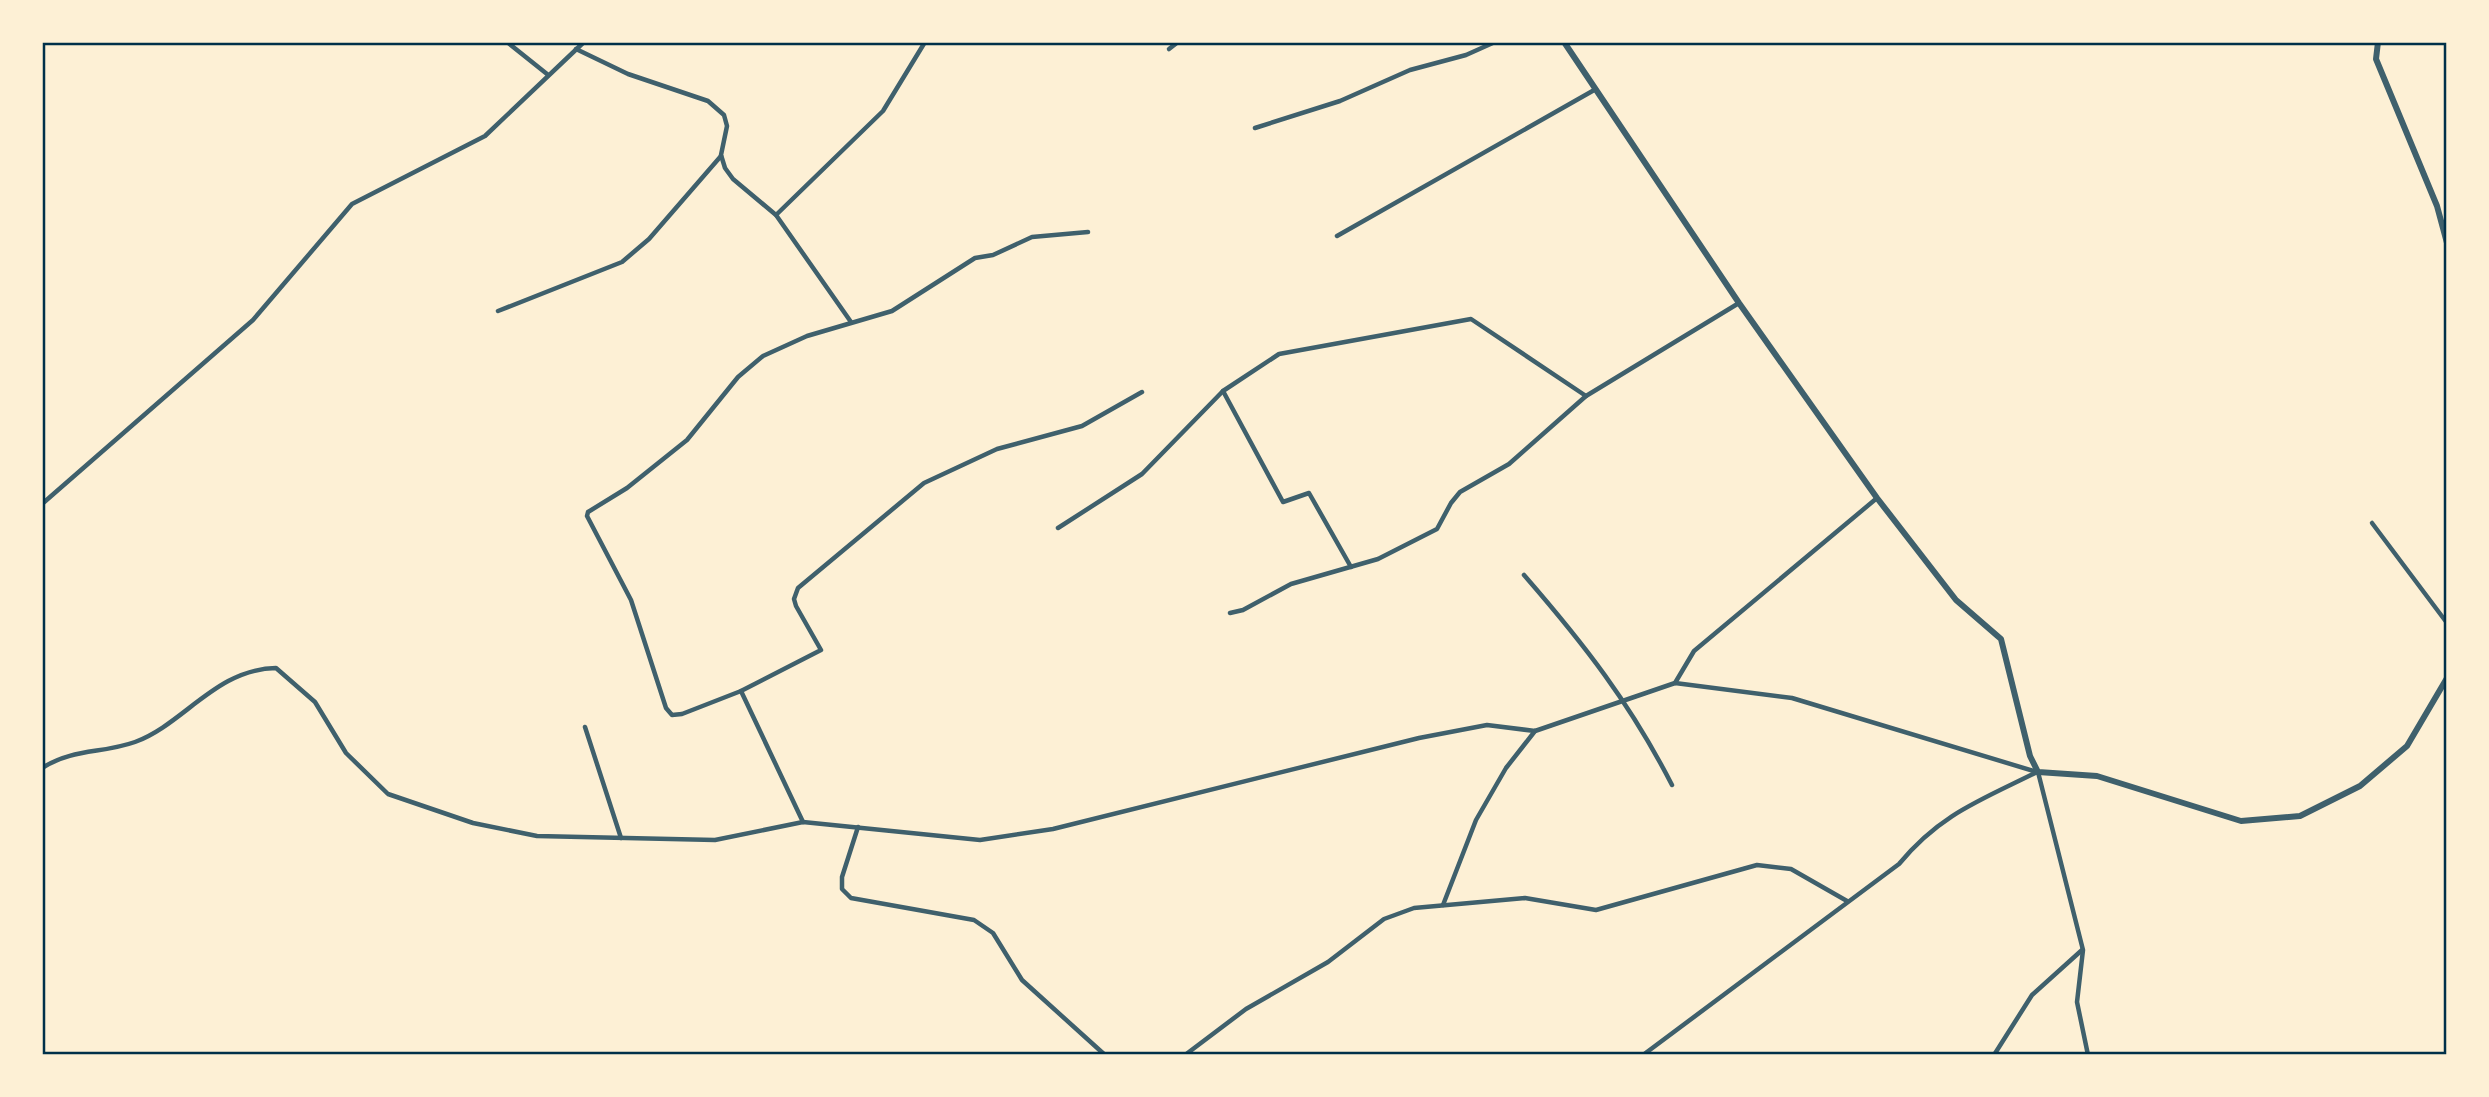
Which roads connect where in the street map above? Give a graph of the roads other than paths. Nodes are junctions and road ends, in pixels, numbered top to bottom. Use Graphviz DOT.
graph roads {
  1 [pos="507,42"];
  2 [pos="584,42"];
  3 [pos="925,42"];
  4 [pos="1178,42"];
  5 [pos="1495,42"];
  6 [pos="1564,42"];
  7 [pos="2378,42"];
  8 [pos="576,49"];
  9 [pos="1169,49"];
  10 [pos="547,74"];
  11 [pos="1597,89"];
  12 [pos="1255,128"];
  13 [pos="722,155"];
  14 [pos="776,215"];
  15 [pos="1088,233"];
  16 [pos="1337,236"];
  17 [pos="2447,243"];
  18 [pos="1740,303"];
  19 [pos="498,311"];
  20 [pos="851,322"];
  21 [pos="1223,391"];
  22 [pos="1142,393"];
  23 [pos="1586,396"];
  24 [pos="1877,498"];
  25 [pos="42,504"];
  26 [pos="2371,523"];
  27 [pos="1058,528"];
  28 [pos="1352,567"];
  29 [pos="1524,575"];
  30 [pos="1230,613"];
  31 [pos="2447,623"];
  32 [pos="2447,678"];
  33 [pos="1675,684"];
  34 [pos="741,691"];
  35 [pos="1625,701"];
  36 [pos="585,727"];
  37 [pos="1535,732"];
  38 [pos="42,768"];
  39 [pos="2038,772"];
  40 [pos="1672,785"];
  41 [pos="803,822"];
  42 [pos="858,827"];
  43 [pos="621,838"];
  44 [pos="1847,901"];
  45 [pos="1443,905"];
  46 [pos="2083,950"];
  47 [pos="1105,1055"];
  48 [pos="1185,1055"];
  49 [pos="1643,1055"];
  50 [pos="1994,1055"];
  51 [pos="2088,1055"];
  1 -- 10 [label="street"];
  2 -- 8 [label="street"];
  3 -- 14 [label="street"];
  4 -- 9 [label="street"];
  5 -- 12 [label="street"];
  6 -- 11 [label="street"];
  7 -- 17 [label="street"];
  8 -- 10 [label="street"];
  8 -- 13 [label="street"];
  10 -- 25 [label="street"];
  11 -- 16 [label="street"];
  11 -- 18 [label="street"];
  13 -- 14 [label="street"];
  13 -- 19 [label="street"];
  14 -- 20 [label="street"];
  15 -- 20 [label="street"];
  18 -- 23 [label="street"];
  18 -- 24 [label="street"];
  20 -- 34 [label="street"];
  21 -- 23 [label="street"];
  21 -- 27 [label="street"];
  21 -- 28 [label="street"];
  22 -- 34 [label="street"];
  23 -- 28 [label="street"];
  24 -- 33 [label="street"];
  24 -- 39 [label="street"];
  26 -- 31 [label="street"];
  28 -- 30 [label="street"];
  29 -- 35 [label="street"];
  32 -- 39 [label="street"];
  33 -- 35 [label="street"];
  33 -- 39 [label="street"];
  34 -- 41 [label="street"];
  35 -- 37 [label="street"];
  35 -- 40 [label="street"];
  36 -- 43 [label="street"];
  37 -- 42 [label="street"];
  37 -- 45 [label="street"];
  38 -- 43 [label="street"];
  39 -- 44 [label="street"];
  39 -- 46 [label="street"];
  41 -- 42 [label="street"];
  41 -- 43 [label="street"];
  42 -- 47 [label="street"];
  44 -- 45 [label="street"];
  44 -- 49 [label="street"];
  45 -- 48 [label="street"];
  46 -- 50 [label="street"];
  46 -- 51 [label="street"];
}
